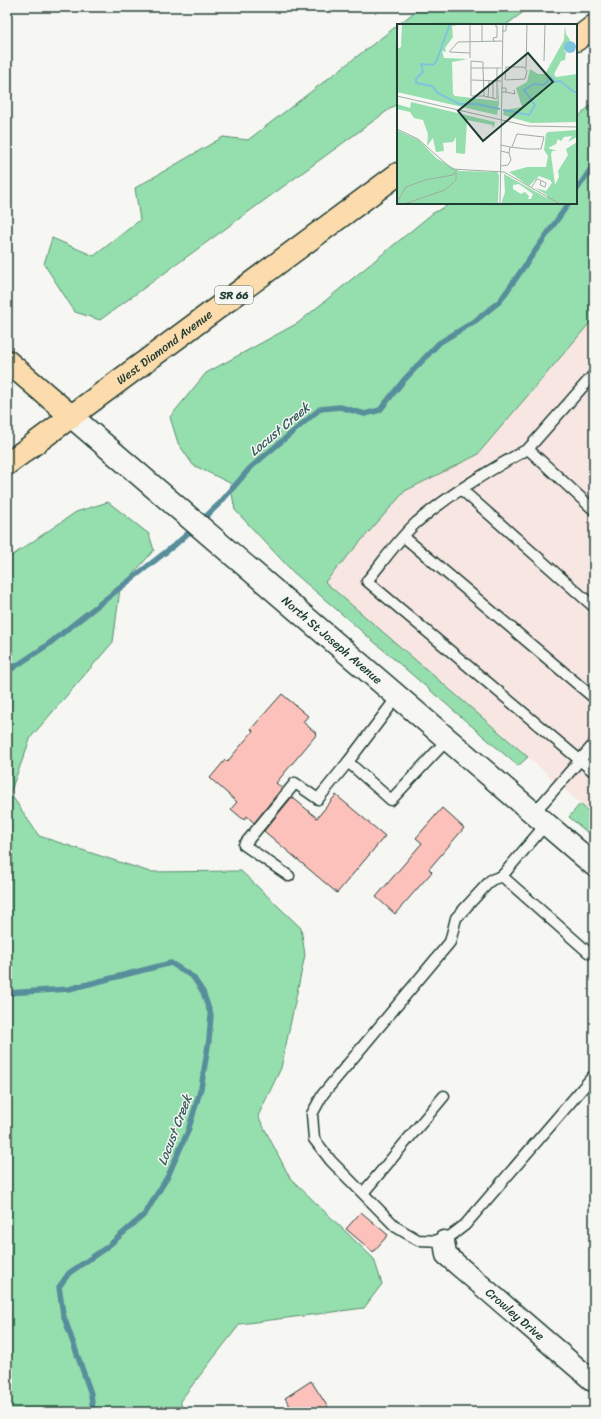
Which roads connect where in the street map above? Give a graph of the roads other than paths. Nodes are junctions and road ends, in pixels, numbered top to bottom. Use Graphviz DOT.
graph roads {
  1 [pos="594,26"];
  2 [pos="577,39"];
  3 [pos="397,175"];
  4 [pos="7,361"];
  5 [pos="594,374"];
  6 [pos="71,416"];
  7 [pos="528,449"];
  8 [pos="7,464"];
  9 [pos="462,490"];
  10 [pos="594,510"];
  11 [pos="404,537"];
  12 [pos="594,607"];
  13 [pos="398,696"];
  14 [pos="594,698"];
  15 [pos="448,739"];
  16 [pos="594,744"];
  17 [pos="580,761"];
  18 [pos="348,762"];
  19 [pos="594,772"];
  20 [pos="541,818"];
  21 [pos="594,864"];
  22 [pos="289,876"];
  23 [pos="502,876"];
  24 [pos="594,955"];
  25 [pos="594,1075"];
  26 [pos="444,1096"];
  27 [pos="363,1193"];
  28 [pos="444,1241"];
  29 [pos="594,1382"];
  1 -- 2 [label="main road"];
  3 -- 6 [label="main road, West Diamond Avenue / SR 66"];
  4 -- 6 [label="main road"];
  5 -- 7 [label="lane"];
  6 -- 8 [label="main road, West Diamond Avenue / SR 66"];
  6 -- 13 [label="main road, North St Joseph Avenue"];
  7 -- 9 [label="lane"];
  7 -- 10 [label="lane"];
  9 -- 11 [label="lane"];
  9 -- 12 [label="lane"];
  11 -- 14 [label="lane"];
  11 -- 17 [label="lane"];
  13 -- 15 [label="main road, North St Joseph Avenue"];
  13 -- 18 [label="lane"];
  15 -- 18 [label="lane"];
  15 -- 20 [label="main road, North St Joseph Avenue"];
  16 -- 17 [label="lane"];
  17 -- 19 [label="lane"];
  17 -- 20 [label="lane"];
  18 -- 22 [label="lane"];
  20 -- 21 [label="main road, North St Joseph Avenue"];
  20 -- 23 [label="lane"];
  23 -- 24 [label="lane"];
  23 -- 27 [label="lane"];
  25 -- 28 [label="lane"];
  26 -- 27 [label="lane"];
  27 -- 28 [label="lane"];
  28 -- 29 [label="street, Crowley Drive"];
}
